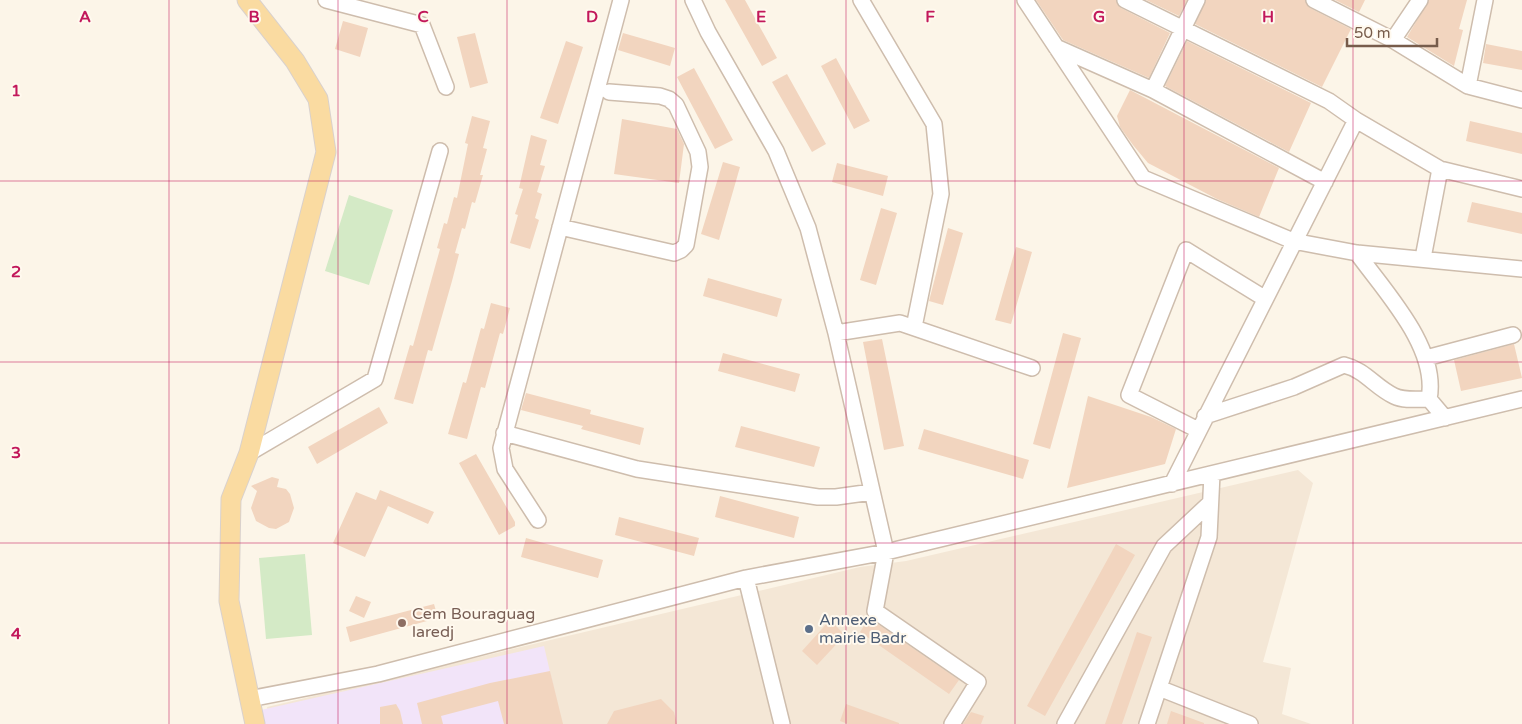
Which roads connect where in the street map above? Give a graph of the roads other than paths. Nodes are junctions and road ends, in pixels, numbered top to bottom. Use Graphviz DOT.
graph roads {
  1 [pos="247,0"];
  2 [pos="326,0"];
  3 [pos="621,0"];
  4 [pos="693,0"];
  5 [pos="861,0"];
  6 [pos="1025,0"];
  7 [pos="1125,0"];
  8 [pos="1197,0"];
  9 [pos="1314,0"];
  10 [pos="1420,0"];
  11 [pos="1485,0"];
  12 [pos="1184,28"];
  13 [pos="1392,40"];
  14 [pos="1055,47"];
  15 [pos="1468,86"];
  16 [pos="446,87"];
  17 [pos="1153,90"];
  18 [pos="609,92"];
  19 [pos="1522,100"];
  20 [pos="1356,120"];
  21 [pos="440,151"];
  22 [pos="1440,169"];
  23 [pos="1325,182"];
  24 [pos="1522,189"];
  25 [pos="560,227"];
  26 [pos="1293,242"];
  27 [pos="1357,253"];
  28 [pos="1423,258"];
  29 [pos="1522,269"];
  30 [pos="1264,298"];
  31 [pos="914,327"];
  32 [pos="836,333"];
  33 [pos="1513,334"];
  34 [pos="1426,358"];
  35 [pos="1032,368"];
  36 [pos="1429,399"];
  37 [pos="1522,399"];
  38 [pos="1206,416"];
  39 [pos="1445,418"];
  40 [pos="1198,430"];
  41 [pos="504,433"];
  42 [pos="249,453"];
  43 [pos="1212,474"];
  44 [pos="1172,484"];
  45 [pos="872,492"];
  46 [pos="1210,502"];
  47 [pos="538,520"];
  48 [pos="886,552"];
  49 [pos="746,578"];
  50 [pos="1159,688"];
  51 [pos="249,699"];
  52 [pos="255,724"];
  53 [pos="782,724"];
  54 [pos="952,724"];
  55 [pos="1065,724"];
  56 [pos="1147,724"];
  57 [pos="1250,724"];
  1 -- 42 [label="main road"];
  2 -- 16 [label="street"];
  3 -- 25 [label="street"];
  4 -- 32 [label="street"];
  5 -- 31 [label="street"];
  6 -- 14 [label="street"];
  7 -- 12 [label="street"];
  8 -- 12 [label="street"];
  9 -- 13 [label="street"];
  10 -- 13 [label="street"];
  11 -- 15 [label="street"];
  12 -- 17 [label="street"];
  12 -- 20 [label="street"];
  13 -- 15 [label="street"];
  14 -- 17 [label="street"];
  14 -- 26 [label="street"];
  15 -- 19 [label="street"];
  17 -- 23 [label="street"];
  18 -- 25 [label="street"];
  20 -- 22 [label="street"];
  20 -- 23 [label="street"];
  21 -- 42 [label="street"];
  22 -- 24 [label="street"];
  22 -- 28 [label="street"];
  23 -- 26 [label="street"];
  25 -- 41 [label="street"];
  26 -- 27 [label="street"];
  26 -- 30 [label="street"];
  27 -- 28 [label="street"];
  27 -- 34 [label="street"];
  28 -- 29 [label="street"];
  30 -- 38 [label="street"];
  30 -- 40 [label="street"];
  31 -- 32 [label="street"];
  31 -- 35 [label="street"];
  32 -- 45 [label="street"];
  33 -- 34 [label="street"];
  34 -- 36 [label="street"];
  36 -- 38 [label="street"];
  36 -- 39 [label="street"];
  37 -- 39 [label="street"];
  38 -- 40 [label="street"];
  39 -- 43 [label="street"];
  40 -- 44 [label="street"];
  41 -- 45 [label="street"];
  41 -- 47 [label="street"];
  42 -- 51 [label="main road"];
  43 -- 44 [label="street"];
  43 -- 46 [label="street"];
  44 -- 48 [label="street"];
  45 -- 48 [label="street"];
  46 -- 50 [label="street"];
  46 -- 55 [label="street"];
  48 -- 49 [label="street"];
  48 -- 54 [label="street"];
  49 -- 51 [label="street"];
  49 -- 53 [label="street"];
  50 -- 56 [label="street"];
  50 -- 57 [label="street"];
  51 -- 52 [label="main road"];
}
